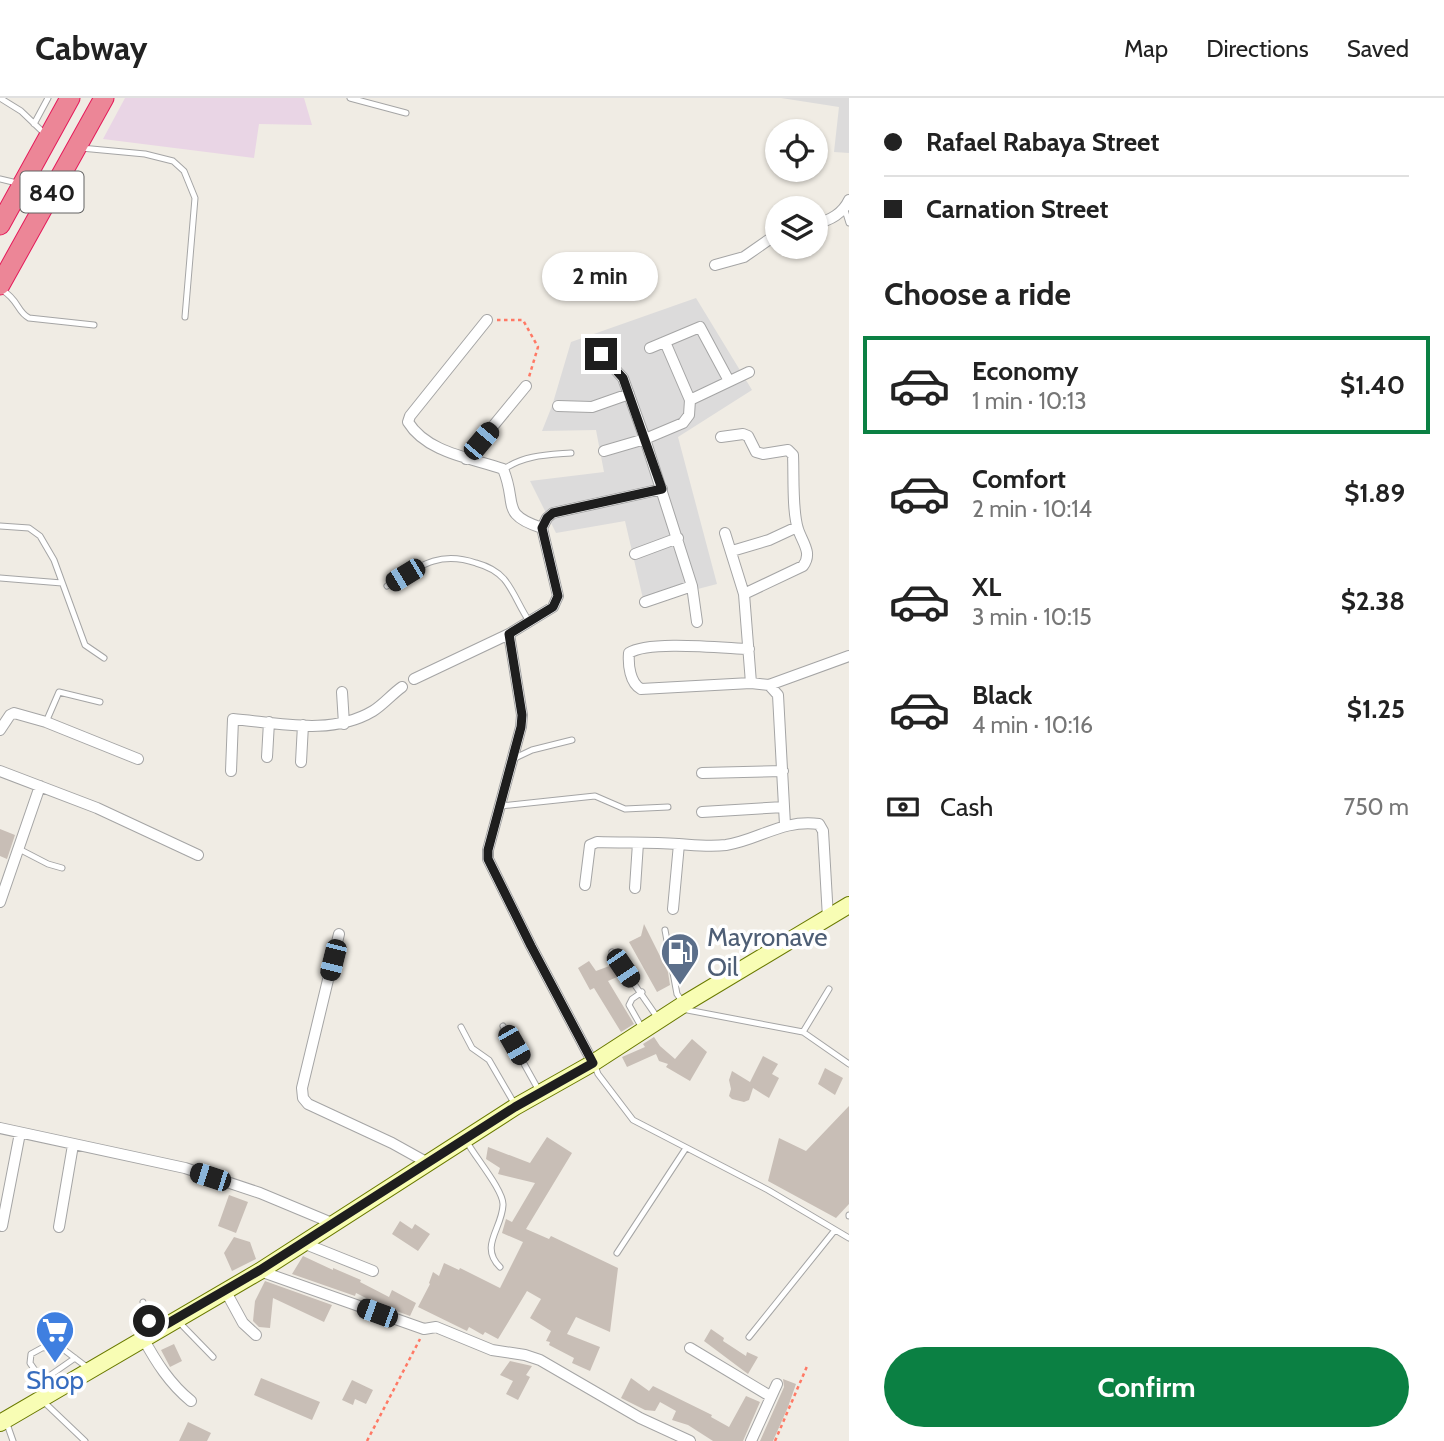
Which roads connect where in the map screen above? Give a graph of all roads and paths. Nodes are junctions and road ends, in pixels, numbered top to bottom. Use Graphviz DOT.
graph roads {
  1 [pos="0,98"];
  2 [pos="48,98"];
  3 [pos="70,98"];
  4 [pos="104,98"];
  5 [pos="350,98"];
  6 [pos="406,113"];
  7 [pos="41,130"];
  8 [pos="77,148"];
  9 [pos="0,179"];
  10 [pos="23,184"];
  11 [pos="847,205"];
  12 [pos="828,218"];
  13 [pos="849,223"];
  14 [pos="0,225"];
  15 [pos="765,242"];
  16 [pos="715,265"];
  17 [pos="0,287"];
  18 [pos="185,317"];
  19 [pos="487,320"];
  20 [pos="94,325"];
  21 [pos="666,342"];
  22 [pos="650,348"];
  23 [pos="601,354"];
  24 [pos="749,372"];
  25 [pos="729,381"];
  26 [pos="526,386"];
  27 [pos="629,394"];
  28 [pos="690,400"];
  29 [pos="558,406"];
  30 [pos="721,438"];
  31 [pos="645,439"];
  32 [pos="604,451"];
  33 [pos="571,453"];
  34 [pos="466,459"];
  35 [pos="503,469"];
  36 [pos="662,489"];
  37 [pos="0,526"];
  38 [pos="797,527"];
  39 [pos="542,528"];
  40 [pos="725,533"];
  41 [pos="678,538"];
  42 [pos="732,551"];
  43 [pos="635,554"];
  44 [pos="0,578"];
  45 [pos="62,583"];
  46 [pos="387,586"];
  47 [pos="692,586"];
  48 [pos="744,594"];
  49 [pos="645,602"];
  50 [pos="529,622"];
  51 [pos="696,622"];
  52 [pos="509,634"];
  53 [pos="749,649"];
  54 [pos="849,656"];
  55 [pos="104,658"];
  56 [pos="414,679"];
  57 [pos="751,683"];
  58 [pos="769,685"];
  59 [pos="402,687"];
  60 [pos="342,692"];
  61 [pos="100,702"];
  62 [pos="46,722"];
  63 [pos="269,722"];
  64 [pos="344,724"];
  65 [pos="303,725"];
  66 [pos="0,730"];
  67 [pos="572,740"];
  68 [pos="267,757"];
  69 [pos="513,758"];
  70 [pos="138,759"];
  71 [pos="301,762"];
  72 [pos="0,771"];
  73 [pos="230,771"];
  74 [pos="783,771"];
  75 [pos="702,773"];
  76 [pos="40,786"];
  77 [pos="500,806"];
  78 [pos="668,807"];
  79 [pos="784,807"];
  80 [pos="702,812"];
  81 [pos="785,825"];
  82 [pos="638,843"];
  83 [pos="679,844"];
  84 [pos="19,849"];
  85 [pos="198,855"];
  86 [pos="62,868"];
  87 [pos="585,885"];
  88 [pos="635,888"];
  89 [pos="0,902"];
  90 [pos="849,905"];
  91 [pos="673,909"];
  92 [pos="828,918"];
  93 [pos="665,930"];
  94 [pos="339,934"];
  95 [pos="612,951"];
  96 [pos="829,989"];
  97 [pos="642,992"];
  98 [pos="681,1006"];
  99 [pos="659,1020"];
  100 [pos="503,1026"];
  101 [pos="461,1027"];
  102 [pos="643,1030"];
  103 [pos="803,1032"];
  104 [pos="593,1063"];
  105 [pos="849,1064"];
  106 [pos="539,1092"];
  107 [pos="515,1107"];
  108 [pos="0,1128"];
  109 [pos="20,1133"];
  110 [pos="466,1139"];
  111 [pos="73,1145"];
  112 [pos="686,1148"];
  113 [pos="428,1163"];
  114 [pos="332,1223"];
  115 [pos="2,1226"];
  116 [pos="59,1227"];
  117 [pos="835,1230"];
  118 [pos="849,1238"];
  119 [pos="303,1243"];
  120 [pos="617,1253"];
  121 [pos="500,1267"];
  122 [pos="260,1270"];
  123 [pos="373,1271"];
  124 [pos="225,1290"];
  125 [pos="143,1302"];
  126 [pos="176,1318"];
  127 [pos="424,1329"];
  128 [pos="148,1335"];
  129 [pos="256,1335"];
  130 [pos="749,1337"];
  131 [pos="690,1348"];
  132 [pos="213,1357"];
  133 [pos="75,1358"];
  134 [pos="808,1364"];
  135 [pos="90,1370"];
  136 [pos="777,1384"];
  137 [pos="44,1391"];
  138 [pos="770,1396"];
  139 [pos="191,1401"];
  140 [pos="3,1422"];
  141 [pos="686,1440"];
  142 [pos="13,1441"];
  143 [pos="85,1441"];
  144 [pos="367,1441"];
  145 [pos="751,1441"];
  146 [pos="775,1441"];
  1 -- 7 [label="lane"];
  2 -- 7 [label="lane"];
  3 -- 7 [label="highway, 840"];
  4 -- 8 [label="highway, 840"];
  5 -- 6 [label="lane"];
  7 -- 10 [label="highway, 840"];
  8 -- 17 [label="highway, 840"];
  8 -- 18 [label="lane"];
  9 -- 10 [label="lane"];
  10 -- 14 [label="highway, 840"];
  11 -- 12 [label="street"];
  11 -- 13 [label="lane"];
  15 -- 16 [label="street"];
  17 -- 20 [label="lane"];
  19 -- 26 [label="path"];
  19 -- 34 [label="street"];
  21 -- 22 [label="street"];
  21 -- 25 [label="street"];
  21 -- 28 [label="street"];
  23 -- 27 [label="street"];
  24 -- 25 [label="street"];
  25 -- 28 [label="street"];
  26 -- 34 [label="street"];
  27 -- 29 [label="street"];
  27 -- 31 [label="street"];
  28 -- 31 [label="street"];
  30 -- 38 [label="street"];
  31 -- 32 [label="street"];
  31 -- 36 [label="street"];
  33 -- 35 [label="lane"];
  34 -- 35 [label="street"];
  35 -- 39 [label="street"];
  36 -- 39 [label="street"];
  36 -- 41 [label="street"];
  37 -- 45 [label="lane"];
  38 -- 42 [label="street"];
  38 -- 48 [label="street"];
  39 -- 50 [label="street"];
  40 -- 42 [label="street"];
  41 -- 43 [label="street"];
  41 -- 47 [label="street"];
  42 -- 48 [label="street"];
  44 -- 45 [label="lane"];
  45 -- 55 [label="lane"];
  46 -- 50 [label="lane"];
  47 -- 49 [label="street"];
  47 -- 51 [label="street"];
  48 -- 53 [label="street"];
  50 -- 52 [label="street"];
  52 -- 56 [label="street"];
  52 -- 69 [label="street"];
  53 -- 57 [label="street"];
  53 -- 57 [label="street"];
  54 -- 58 [label="street"];
  57 -- 58 [label="street"];
  58 -- 74 [label="street"];
  59 -- 64 [label="street"];
  60 -- 64 [label="street"];
  61 -- 62 [label="lane"];
  62 -- 66 [label="street"];
  62 -- 70 [label="street"];
  63 -- 65 [label="street"];
  63 -- 68 [label="street"];
  63 -- 73 [label="street"];
  64 -- 65 [label="street"];
  65 -- 71 [label="street"];
  67 -- 69 [label="lane"];
  69 -- 77 [label="street"];
  72 -- 76 [label="street"];
  74 -- 75 [label="street"];
  74 -- 79 [label="street"];
  76 -- 84 [label="street"];
  76 -- 85 [label="street"];
  77 -- 78 [label="lane"];
  77 -- 104 [label="street"];
  79 -- 80 [label="street"];
  79 -- 81 [label="street"];
  81 -- 83 [label="street"];
  81 -- 92 [label="street"];
  82 -- 83 [label="street"];
  82 -- 87 [label="street"];
  82 -- 88 [label="street"];
  83 -- 91 [label="street"];
  84 -- 86 [label="lane"];
  84 -- 89 [label="street"];
  90 -- 92 [label="main road"];
  92 -- 98 [label="main road"];
  93 -- 98 [label="lane"];
  94 -- 113 [label="street"];
  95 -- 97 [label="lane"];
  96 -- 103 [label="lane"];
  97 -- 99 [label="lane"];
  97 -- 102 [label="lane"];
  98 -- 99 [label="main road"];
  98 -- 103 [label="lane"];
  99 -- 102 [label="main road"];
  100 -- 106 [label="lane"];
  101 -- 107 [label="lane"];
  102 -- 104 [label="main road"];
  103 -- 105 [label="lane"];
  104 -- 106 [label="main road"];
  104 -- 112 [label="lane"];
  106 -- 107 [label="main road"];
  107 -- 110 [label="main road"];
  108 -- 109 [label="street"];
  109 -- 111 [label="street"];
  109 -- 115 [label="street"];
  110 -- 113 [label="main road"];
  110 -- 121 [label="lane"];
  111 -- 114 [label="street"];
  111 -- 116 [label="street"];
  112 -- 117 [label="lane"];
  112 -- 120 [label="lane"];
  113 -- 114 [label="main road"];
  114 -- 119 [label="main road"];
  117 -- 118 [label="lane"];
  117 -- 130 [label="lane"];
  119 -- 122 [label="main road"];
  119 -- 123 [label="street"];
  122 -- 124 [label="main road"];
  122 -- 127 [label="street"];
  124 -- 126 [label="main road"];
  124 -- 129 [label="street"];
  125 -- 128 [label="lane"];
  126 -- 128 [label="main road"];
  126 -- 132 [label="lane"];
  127 -- 141 [label="street"];
  127 -- 144 [label="path"];
  128 -- 135 [label="main road"];
  128 -- 139 [label="street"];
  131 -- 138 [label="street"];
  133 -- 135 [label="lane"];
  133 -- 137 [label="lane"];
  133 -- 137 [label="lane"];
  134 -- 146 [label="path"];
  135 -- 137 [label="main road"];
  136 -- 138 [label="street"];
  137 -- 140 [label="main road"];
  137 -- 143 [label="lane"];
  138 -- 145 [label="street"];
  140 -- 142 [label="lane"];
}
